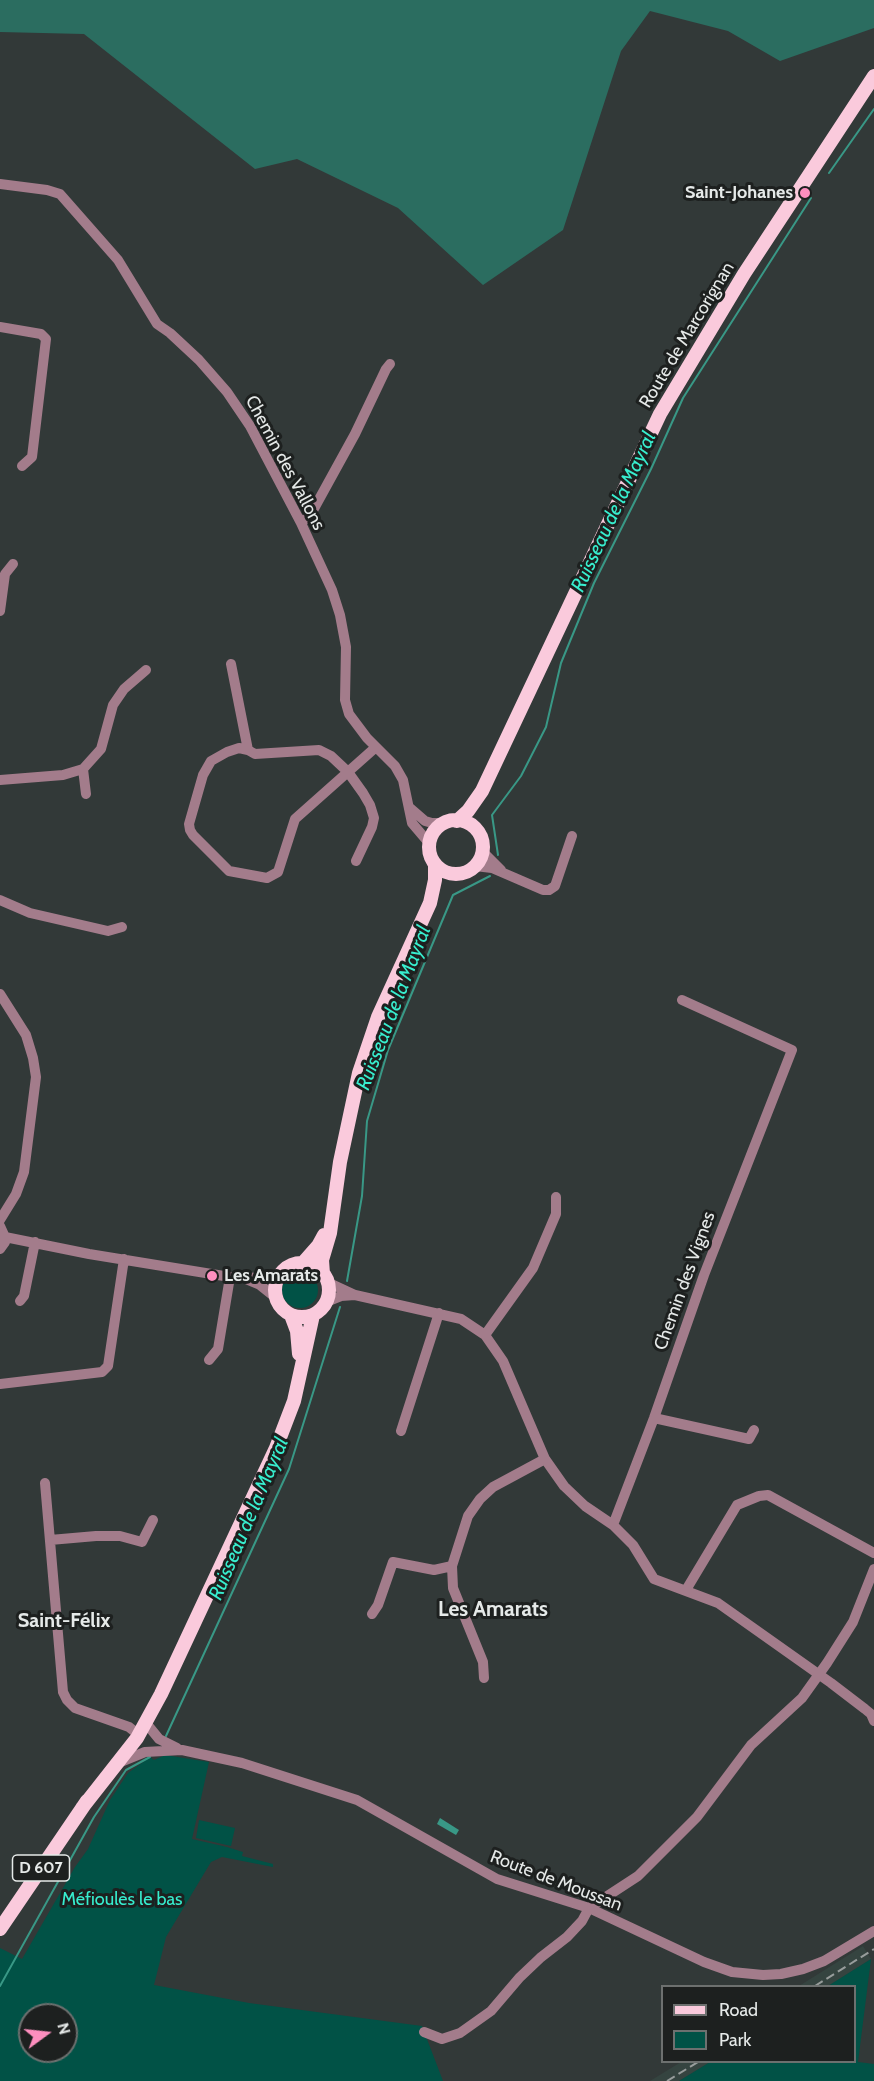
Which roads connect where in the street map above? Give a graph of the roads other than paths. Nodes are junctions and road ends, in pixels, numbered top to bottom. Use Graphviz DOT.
graph roads {
  1 [pos="874,76"];
  2 [pos="0,184"];
  3 [pos="0,327"];
  4 [pos="390,364"];
  5 [pos="22,466"];
  6 [pos="301,523"];
  7 [pos="13,564"];
  8 [pos="0,611"];
  9 [pos="231,664"];
  10 [pos="146,670"];
  11 [pos="376,747"];
  12 [pos="248,750"];
  13 [pos="83,769"];
  14 [pos="348,772"];
  15 [pos="0,780"];
  16 [pos="482,791"];
  17 [pos="86,794"];
  18 [pos="410,808"];
  19 [pos="451,822"];
  20 [pos="479,834"];
  21 [pos="572,836"];
  22 [pos="429,843"];
  23 [pos="482,851"];
  24 [pos="356,861"];
  25 [pos="435,865"];
  26 [pos="475,866"];
  27 [pos="504,873"];
  28 [pos="459,874"];
  29 [pos="0,900"];
  30 [pos="430,903"];
  31 [pos="122,927"];
  32 [pos="0,994"];
  33 [pos="682,1000"];
  34 [pos="556,1197"];
  35 [pos="333,1210"];
  36 [pos="0,1220"];
  37 [pos="3,1232"];
  38 [pos="34,1242"];
  39 [pos="0,1249"];
  40 [pos="124,1259"];
  41 [pos="303,1263"];
  42 [pos="280,1274"];
  43 [pos="230,1277"];
  44 [pos="245,1278"];
  45 [pos="325,1278"];
  46 [pos="355,1294"];
  47 [pos="275,1297"];
  48 [pos="20,1301"];
  49 [pos="326,1302"];
  50 [pos="439,1313"];
  51 [pos="291,1315"];
  52 [pos="313,1315"];
  53 [pos="485,1335"];
  54 [pos="209,1360"];
  55 [pos="299,1371"];
  56 [pos="0,1384"];
  57 [pos="654,1418"];
  58 [pos="754,1430"];
  59 [pos="401,1431"];
  60 [pos="545,1459"];
  61 [pos="45,1483"];
  62 [pos="153,1521"];
  63 [pos="613,1525"];
  64 [pos="50,1540"];
  65 [pos="874,1553"];
  66 [pos="452,1566"];
  67 [pos="874,1569"];
  68 [pos="686,1590"];
  69 [pos="372,1614"];
  70 [pos="819,1674"];
  71 [pos="484,1678"];
  72 [pos="874,1721"];
  73 [pos="140,1727"];
  74 [pos="182,1750"];
  75 [pos="118,1763"];
  76 [pos="82,1808"];
  77 [pos="589,1908"];
  78 [pos="0,1929"];
  79 [pos="874,1931"];
  80 [pos="424,2032"];
  1 -- 16 [label="main road, Route de Marcorignan"];
  2 -- 6 [label="street, Chemin des Vallons"];
  3 -- 5 [label="street"];
  4 -- 6 [label="street"];
  6 -- 11 [label="street, Chemin des Vallons"];
  7 -- 8 [label="street"];
  9 -- 12 [label="street"];
  10 -- 13 [label="street"];
  11 -- 14 [label="street"];
  11 -- 18 [label="street, Chemin des Vallons"];
  12 -- 14 [label="street"];
  12 -- 14 [label="street"];
  13 -- 15 [label="street"];
  13 -- 17 [label="street"];
  14 -- 24 [label="street"];
  16 -- 19 [label="main road, Route de Marcorignan"];
  16 -- 20 [label="main road, Route de Marcorignan"];
  18 -- 19 [label="street"];
  18 -- 22 [label="street, Chemin des Vallons"];
  19 -- 20 [label="main road"];
  19 -- 22 [label="main road"];
  20 -- 23 [label="main road"];
  21 -- 27 [label="street"];
  22 -- 25 [label="main road"];
  23 -- 26 [label="main road"];
  23 -- 27 [label="street"];
  25 -- 28 [label="main road"];
  25 -- 30 [label="main road"];
  26 -- 27 [label="street"];
  26 -- 28 [label="main road"];
  28 -- 30 [label="main road"];
  29 -- 31 [label="street"];
  30 -- 35 [label="main road"];
  32 -- 36 [label="street"];
  33 -- 57 [label="street, Chemin des Vignes"];
  34 -- 53 [label="street"];
  35 -- 41 [label="main road"];
  35 -- 45 [label="main road"];
  37 -- 38 [label="street"];
  37 -- 39 [label="street"];
  38 -- 40 [label="street"];
  38 -- 48 [label="street"];
  40 -- 43 [label="street"];
  40 -- 56 [label="street"];
  41 -- 42 [label="main road"];
  41 -- 45 [label="main road"];
  42 -- 44 [label="street"];
  42 -- 47 [label="main road"];
  43 -- 44 [label="street"];
  43 -- 54 [label="street"];
  44 -- 47 [label="street"];
  45 -- 46 [label="street"];
  45 -- 49 [label="main road"];
  46 -- 49 [label="street"];
  46 -- 50 [label="street"];
  47 -- 51 [label="main road"];
  49 -- 52 [label="main road"];
  50 -- 53 [label="street"];
  50 -- 59 [label="street"];
  51 -- 52 [label="main road"];
  51 -- 55 [label="main road, D 607"];
  52 -- 55 [label="main road, D 607"];
  53 -- 60 [label="street"];
  55 -- 73 [label="main road, D 607"];
  57 -- 58 [label="street"];
  57 -- 63 [label="street, Chemin des Vignes"];
  60 -- 63 [label="street"];
  60 -- 66 [label="street"];
  61 -- 64 [label="street"];
  62 -- 64 [label="street"];
  63 -- 68 [label="street"];
  64 -- 73 [label="street"];
  65 -- 68 [label="street"];
  66 -- 69 [label="street"];
  66 -- 71 [label="street"];
  67 -- 70 [label="street"];
  68 -- 70 [label="street"];
  70 -- 72 [label="street"];
  70 -- 77 [label="street"];
  73 -- 74 [label="street"];
  73 -- 75 [label="main road, D 607"];
  73 -- 76 [label="main road, D 607"];
  74 -- 75 [label="street"];
  74 -- 77 [label="street, Route de Moussan"];
  75 -- 76 [label="main road, D 607"];
  76 -- 78 [label="main road, D 607"];
  77 -- 79 [label="street, Route de Moussan"];
  77 -- 80 [label="street"];
}
